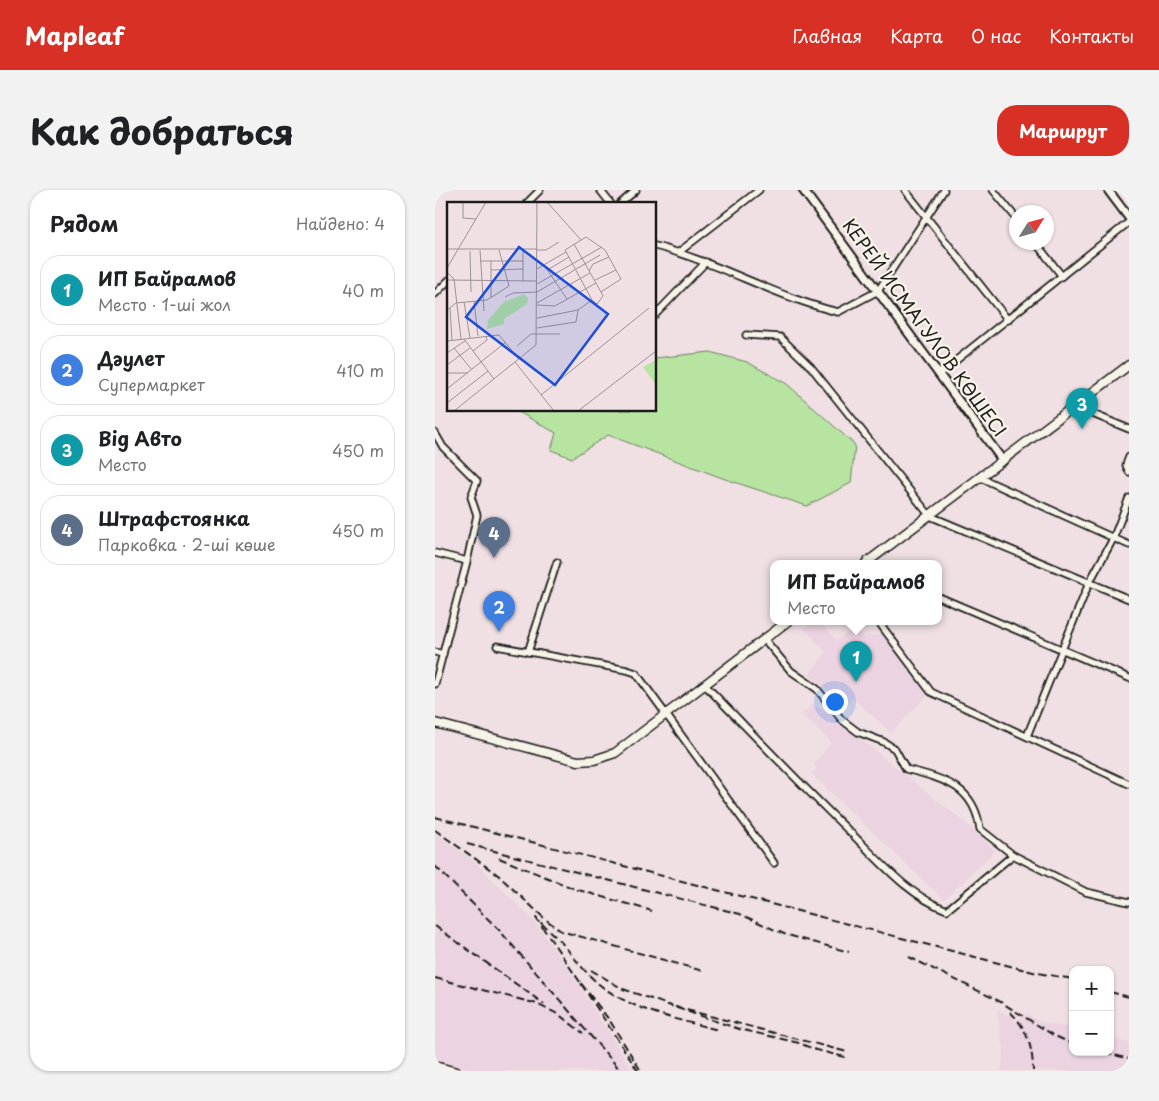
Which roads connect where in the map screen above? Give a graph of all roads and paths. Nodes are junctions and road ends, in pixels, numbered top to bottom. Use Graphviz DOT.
graph roads {
  1 [pos="540,190"];
  2 [pos="600,190"];
  3 [pos="636,190"];
  4 [pos="759,190"];
  5 [pos="803,190"];
  6 [pos="905,190"];
  7 [pos="944,190"];
  8 [pos="993,190"];
  9 [pos="1108,190"];
  10 [pos="528,202"];
  11 [pos="609,202"];
  12 [pos="622,202"];
  13 [pos="1009,209"];
  14 [pos="927,218"];
  15 [pos="1129,218"];
  16 [pos="1129,222"];
  17 [pos="656,246"];
  18 [pos="1041,250"];
  19 [pos="679,252"];
  20 [pos="706,262"];
  21 [pos="1062,276"];
  22 [pos="447,282"];
  23 [pos="878,291"];
  24 [pos="435,294"];
  25 [pos="656,314"];
  26 [pos="1007,320"];
  27 [pos="746,335"];
  28 [pos="1129,365"];
  29 [pos="939,374"];
  30 [pos="1076,407"];
  31 [pos="1129,429"];
  32 [pos="435,433"];
  33 [pos="1129,457"];
  34 [pos="1003,461"];
  35 [pos="1129,472"];
  36 [pos="981,478"];
  37 [pos="1129,498"];
  38 [pos="930,516"];
  39 [pos="1113,538"];
  40 [pos="1129,545"];
  41 [pos="435,553"];
  42 [pos="870,560"];
  43 [pos="467,561"];
  44 [pos="557,562"];
  45 [pos="1089,583"];
  46 [pos="942,597"];
  47 [pos="1129,599"];
  48 [pos="782,625"];
  49 [pos="881,625"];
  50 [pos="764,638"];
  51 [pos="497,646"];
  52 [pos="1063,650"];
  53 [pos="435,652"];
  54 [pos="528,652"];
  55 [pos="443,654"];
  56 [pos="1129,678"];
  57 [pos="435,684"];
  58 [pos="705,685"];
  59 [pos="666,714"];
  60 [pos="435,723"];
  61 [pos="1027,736"];
  62 [pos="1129,784"];
  63 [pos="1013,856"];
  64 [pos="774,863"];
  65 [pos="1129,902"];
  66 [pos="435,1065"];
  67 [pos="457,1071"];
  1 -- 10 [label="street"];
  2 -- 11 [label="street"];
  3 -- 12 [label="street"];
  4 -- 19 [label="street"];
  5 -- 23 [label="street, КЕРЕЙ ИСМАГУЛОВ КӨШЕСІ"];
  6 -- 14 [label="street"];
  7 -- 14 [label="street"];
  8 -- 13 [label="street"];
  9 -- 15 [label="street"];
  14 -- 23 [label="street"];
  14 -- 26 [label="street"];
  16 -- 21 [label="street"];
  17 -- 19 [label="street"];
  18 -- 21 [label="street"];
  19 -- 20 [label="street"];
  20 -- 23 [label="street"];
  20 -- 25 [label="street"];
  21 -- 26 [label="street"];
  22 -- 24 [label="street"];
  23 -- 29 [label="street, КЕРЕЙ ИСМАГУЛОВ КӨШЕСІ"];
  26 -- 29 [label="street"];
  27 -- 38 [label="street"];
  28 -- 30 [label="main road"];
  29 -- 34 [label="street, КЕРЕЙ ИСМАГУЛОВ КӨШЕСІ"];
  30 -- 31 [label="street"];
  30 -- 34 [label="main road"];
  32 -- 43 [label="street"];
  33 -- 35 [label="street"];
  34 -- 36 [label="main road"];
  36 -- 38 [label="main road"];
  36 -- 39 [label="street"];
  37 -- 39 [label="street"];
  38 -- 42 [label="main road"];
  38 -- 45 [label="street"];
  39 -- 40 [label="street"];
  39 -- 45 [label="street"];
  41 -- 43 [label="street"];
  43 -- 55 [label="street"];
  44 -- 54 [label="street"];
  45 -- 47 [label="street"];
  45 -- 52 [label="street"];
  46 -- 52 [label="street"];
  48 -- 50 [label="main road"];
  49 -- 61 [label="street"];
  50 -- 58 [label="main road"];
  50 -- 63 [label="street"];
  51 -- 54 [label="street"];
  52 -- 56 [label="street"];
  52 -- 61 [label="street"];
  53 -- 55 [label="street"];
  54 -- 59 [label="street"];
  55 -- 57 [label="street"];
  58 -- 59 [label="main road"];
  58 -- 63 [label="street"];
  59 -- 60 [label="main road"];
  59 -- 64 [label="street"];
  61 -- 62 [label="street"];
  63 -- 65 [label="street"];
  66 -- 67 [label="street"];
}
